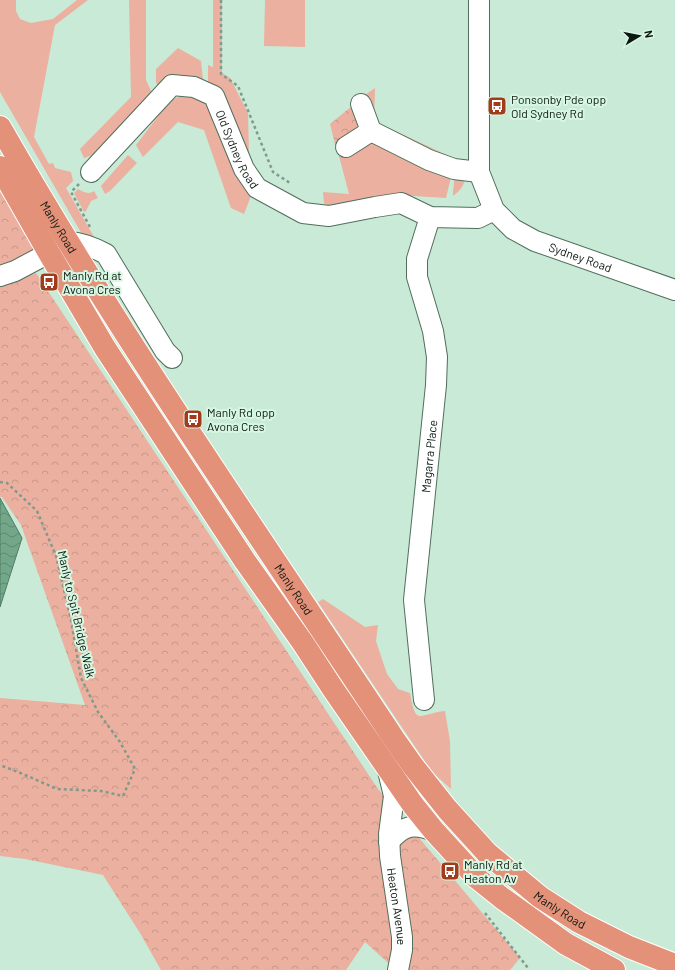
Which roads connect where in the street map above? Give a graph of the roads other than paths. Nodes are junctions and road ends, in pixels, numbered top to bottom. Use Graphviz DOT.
graph roads {
  1 [pos="479,0"];
  2 [pos="360,104"];
  3 [pos="0,127"];
  4 [pos="371,131"];
  5 [pos="346,147"];
  6 [pos="0,167"];
  7 [pos="91,172"];
  8 [pos="479,172"];
  9 [pos="494,210"];
  10 [pos="430,217"];
  11 [pos="69,242"];
  12 [pos="49,253"];
  13 [pos="0,276"];
  14 [pos="675,290"];
  15 [pos="172,358"];
  16 [pos="424,700"];
  17 [pos="388,770"];
  18 [pos="434,831"];
  19 [pos="389,842"];
  20 [pos="675,965"];
  21 [pos="398,970"];
  22 [pos="614,970"];
  1 -- 8 [label="street"];
  2 -- 4 [label="street"];
  3 -- 11 [label="highway, Manly Road"];
  4 -- 5 [label="street"];
  4 -- 8 [label="street"];
  6 -- 12 [label="highway, Manly Road"];
  7 -- 10 [label="street, Old Sydney Road"];
  8 -- 9 [label="street"];
  9 -- 10 [label="street, Old Sydney Road"];
  9 -- 14 [label="street, Sydney Road"];
  10 -- 16 [label="street, Magarra Place"];
  11 -- 12 [label="highway"];
  11 -- 15 [label="street"];
  11 -- 20 [label="highway, Manly Road"];
  12 -- 13 [label="street"];
  12 -- 17 [label="highway, Manly Road"];
  17 -- 18 [label="highway, Manly Road"];
  17 -- 19 [label="street, Heaton Avenue"];
  18 -- 19 [label="street"];
  18 -- 22 [label="highway, Manly Road"];
  19 -- 21 [label="street, Heaton Avenue"];
}
